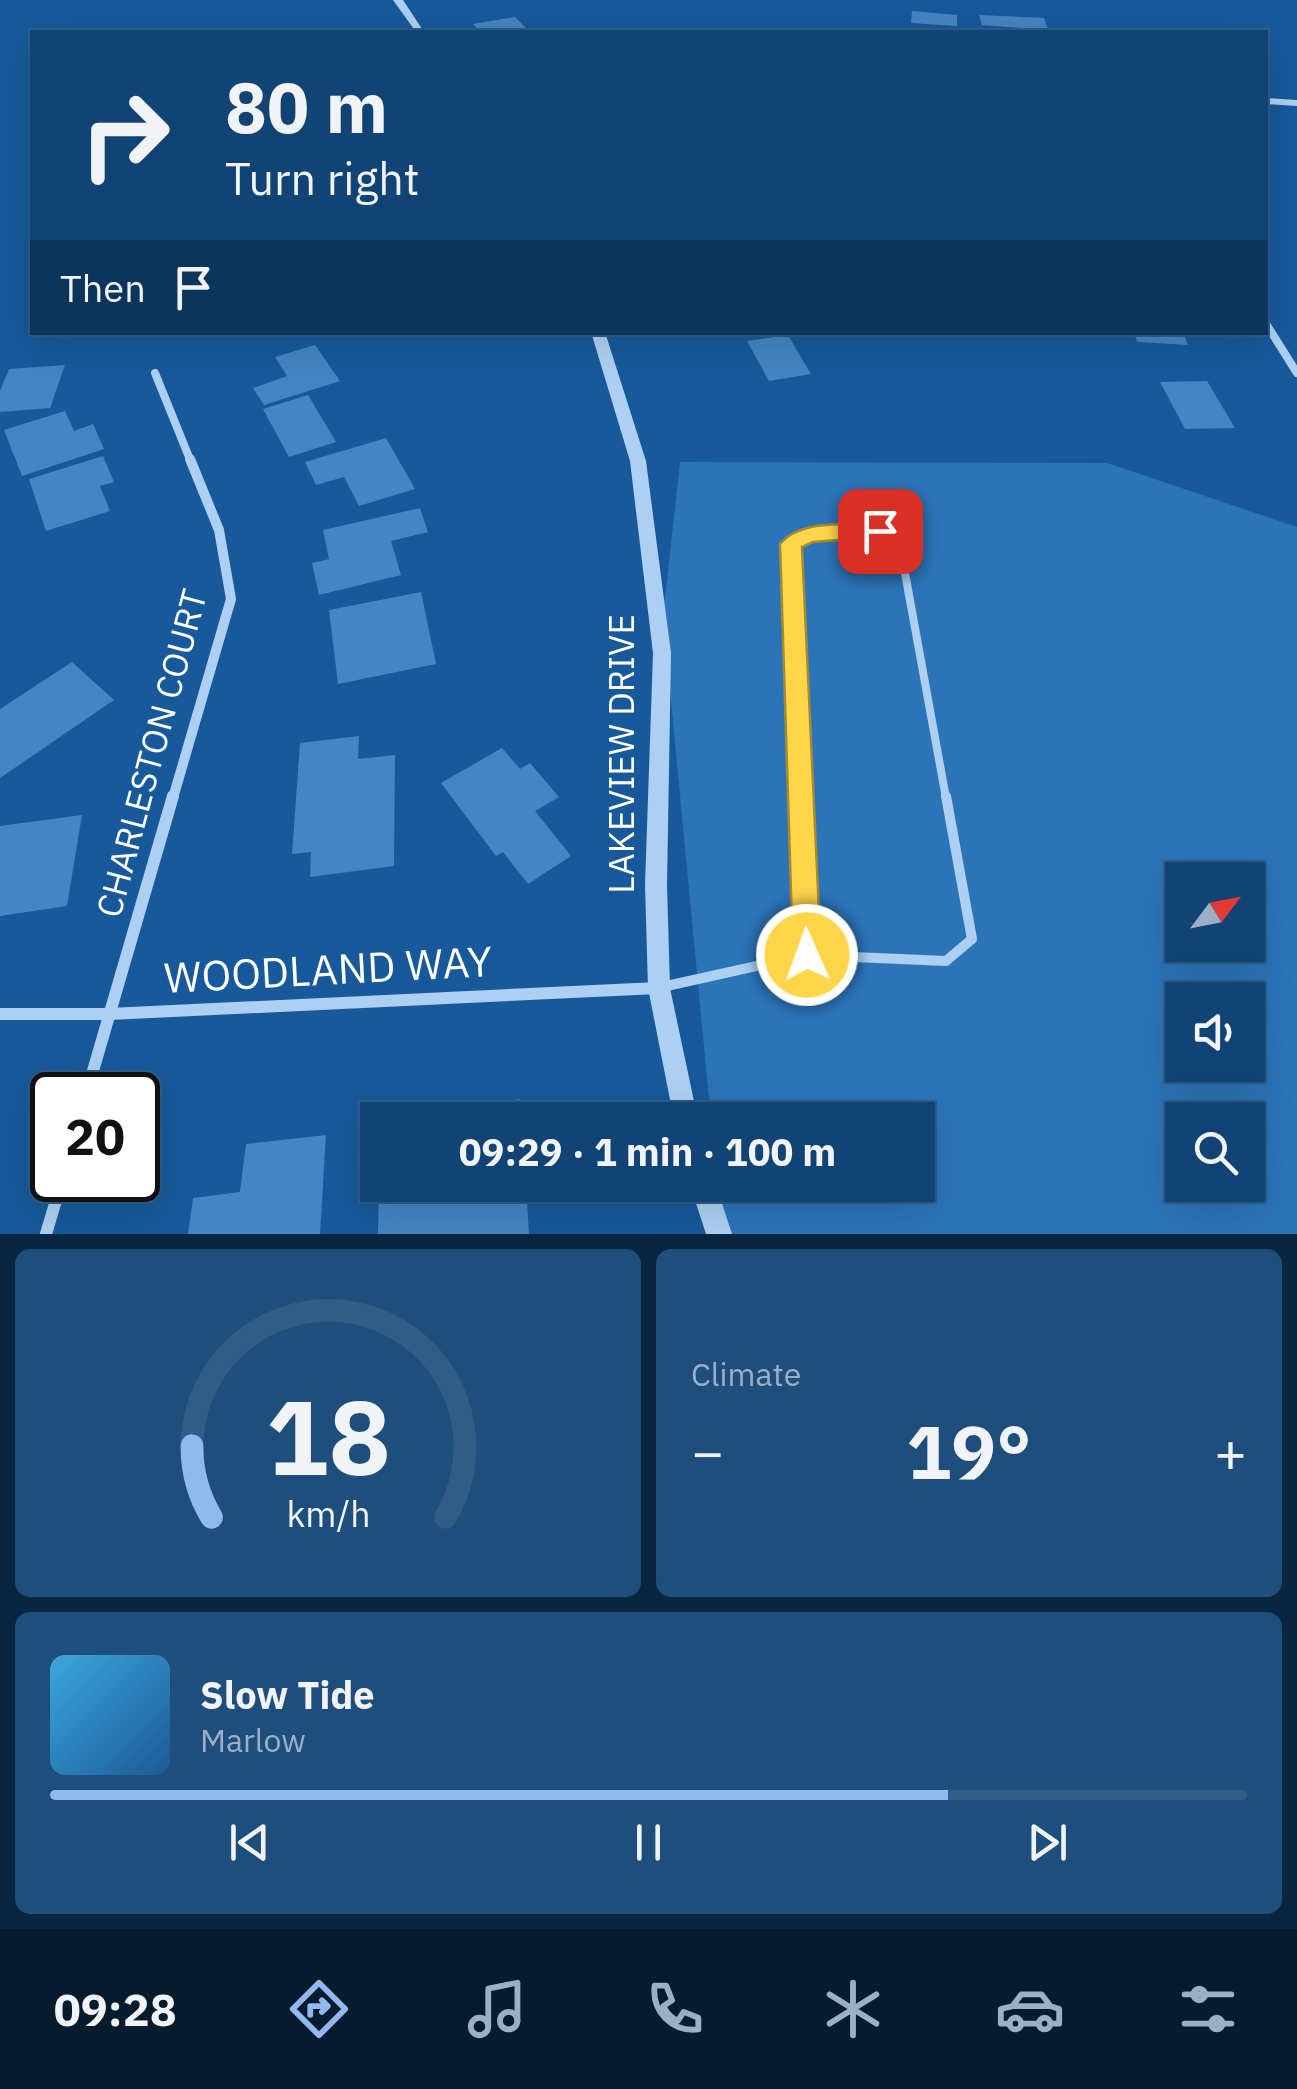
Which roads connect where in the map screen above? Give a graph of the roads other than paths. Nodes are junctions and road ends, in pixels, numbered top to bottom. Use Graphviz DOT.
graph roads {
  1 [pos="398,0"];
  2 [pos="419,30"];
  3 [pos="1268,101"];
  4 [pos="1297,103"];
  5 [pos="1268,327"];
  6 [pos="599,335"];
  7 [pos="1297,373"];
  8 [pos="155,374"];
  9 [pos="807,955"];
  10 [pos="659,988"];
  11 [pos="0,1014"];
  12 [pos="110,1014"];
  13 [pos="93,1072"];
  14 [pos="682,1102"];
  15 [pos="55,1202"];
  16 [pos="709,1202"];
  17 [pos="46,1234"];
  18 [pos="719,1234"];
  1 -- 2 [label="street"];
  3 -- 4 [label="street"];
  5 -- 7 [label="street"];
  6 -- 10 [label="street, LAKEVIEW DRIVE"];
  8 -- 12 [label="street, CHARLESTON COURT"];
  9 -- 9 [label="lane"];
  9 -- 10 [label="lane"];
  10 -- 12 [label="street, WOODLAND WAY"];
  10 -- 14 [label="street, LAKEVIEW DRIVE"];
  11 -- 12 [label="street, WOODLAND WAY"];
  12 -- 13 [label="street, CHARLESTON COURT"];
  15 -- 17 [label="street"];
  16 -- 18 [label="street"];
}
